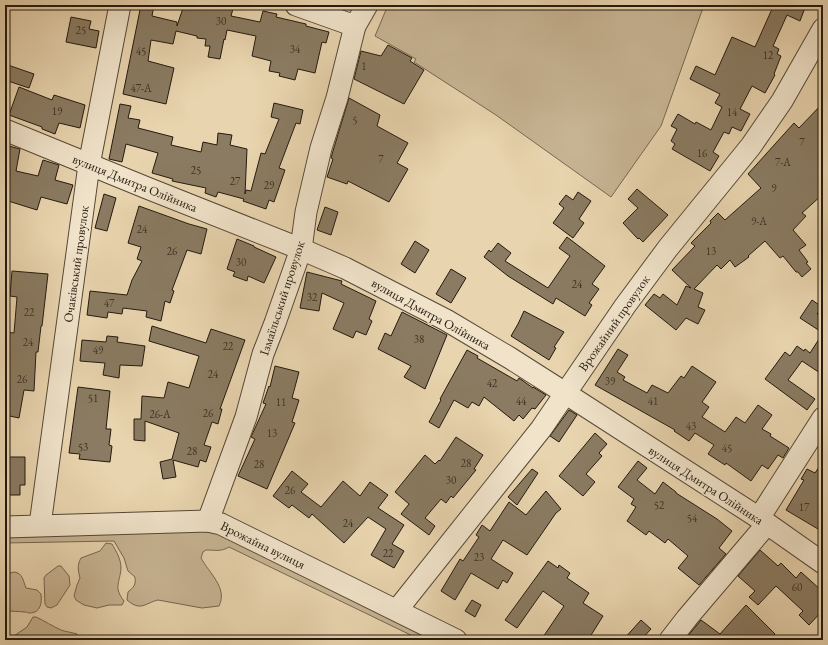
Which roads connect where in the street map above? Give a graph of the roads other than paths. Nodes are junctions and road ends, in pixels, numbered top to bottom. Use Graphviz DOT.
graph roads {
  1 [pos="120,5"];
  2 [pos="296,5"];
  3 [pos="367,5"];
  4 [pos="356,26"];
  5 [pos="823,29"];
  6 [pos="5,130"];
  7 [pos="89,165"];
  8 [pos="300,249"];
  9 [pos="565,393"];
  10 [pos="823,418"];
  11 [pos="208,521"];
  12 [pos="763,521"];
  13 [pos="40,526"];
  14 [pos="5,527"];
  15 [pos="823,562"];
  16 [pos="397,610"];
  17 [pos="456,640"];
  18 [pos="670,640"];
  1 -- 7 [label="street, Очаківський провулок"];
  2 -- 4 [label="street"];
  3 -- 4 [label="street, Ізмаїльський провулок"];
  4 -- 8 [label="street, Ізмаїльський провулок"];
  5 -- 9 [label="street, Врожайний провулок"];
  6 -- 7 [label="street, вулиця Дмитра Олійника"];
  7 -- 8 [label="street, вулиця Дмитра Олійника"];
  7 -- 13 [label="street, Очаківський провулок"];
  8 -- 9 [label="street, вулиця Дмитра Олійника"];
  8 -- 11 [label="street, Ізмаїльський провулок"];
  9 -- 12 [label="street, вулиця Дмитра Олійника"];
  9 -- 16 [label="street, Врожайний провулок"];
  10 -- 12 [label="street"];
  11 -- 13 [label="street, Врожайна вулиця"];
  11 -- 16 [label="street, Врожайна вулиця"];
  12 -- 15 [label="street, вулиця Дмитра Олійника"];
  12 -- 18 [label="street"];
  13 -- 14 [label="street, Врожайна вулиця"];
  16 -- 17 [label="street, Врожайна вулиця"];
}
